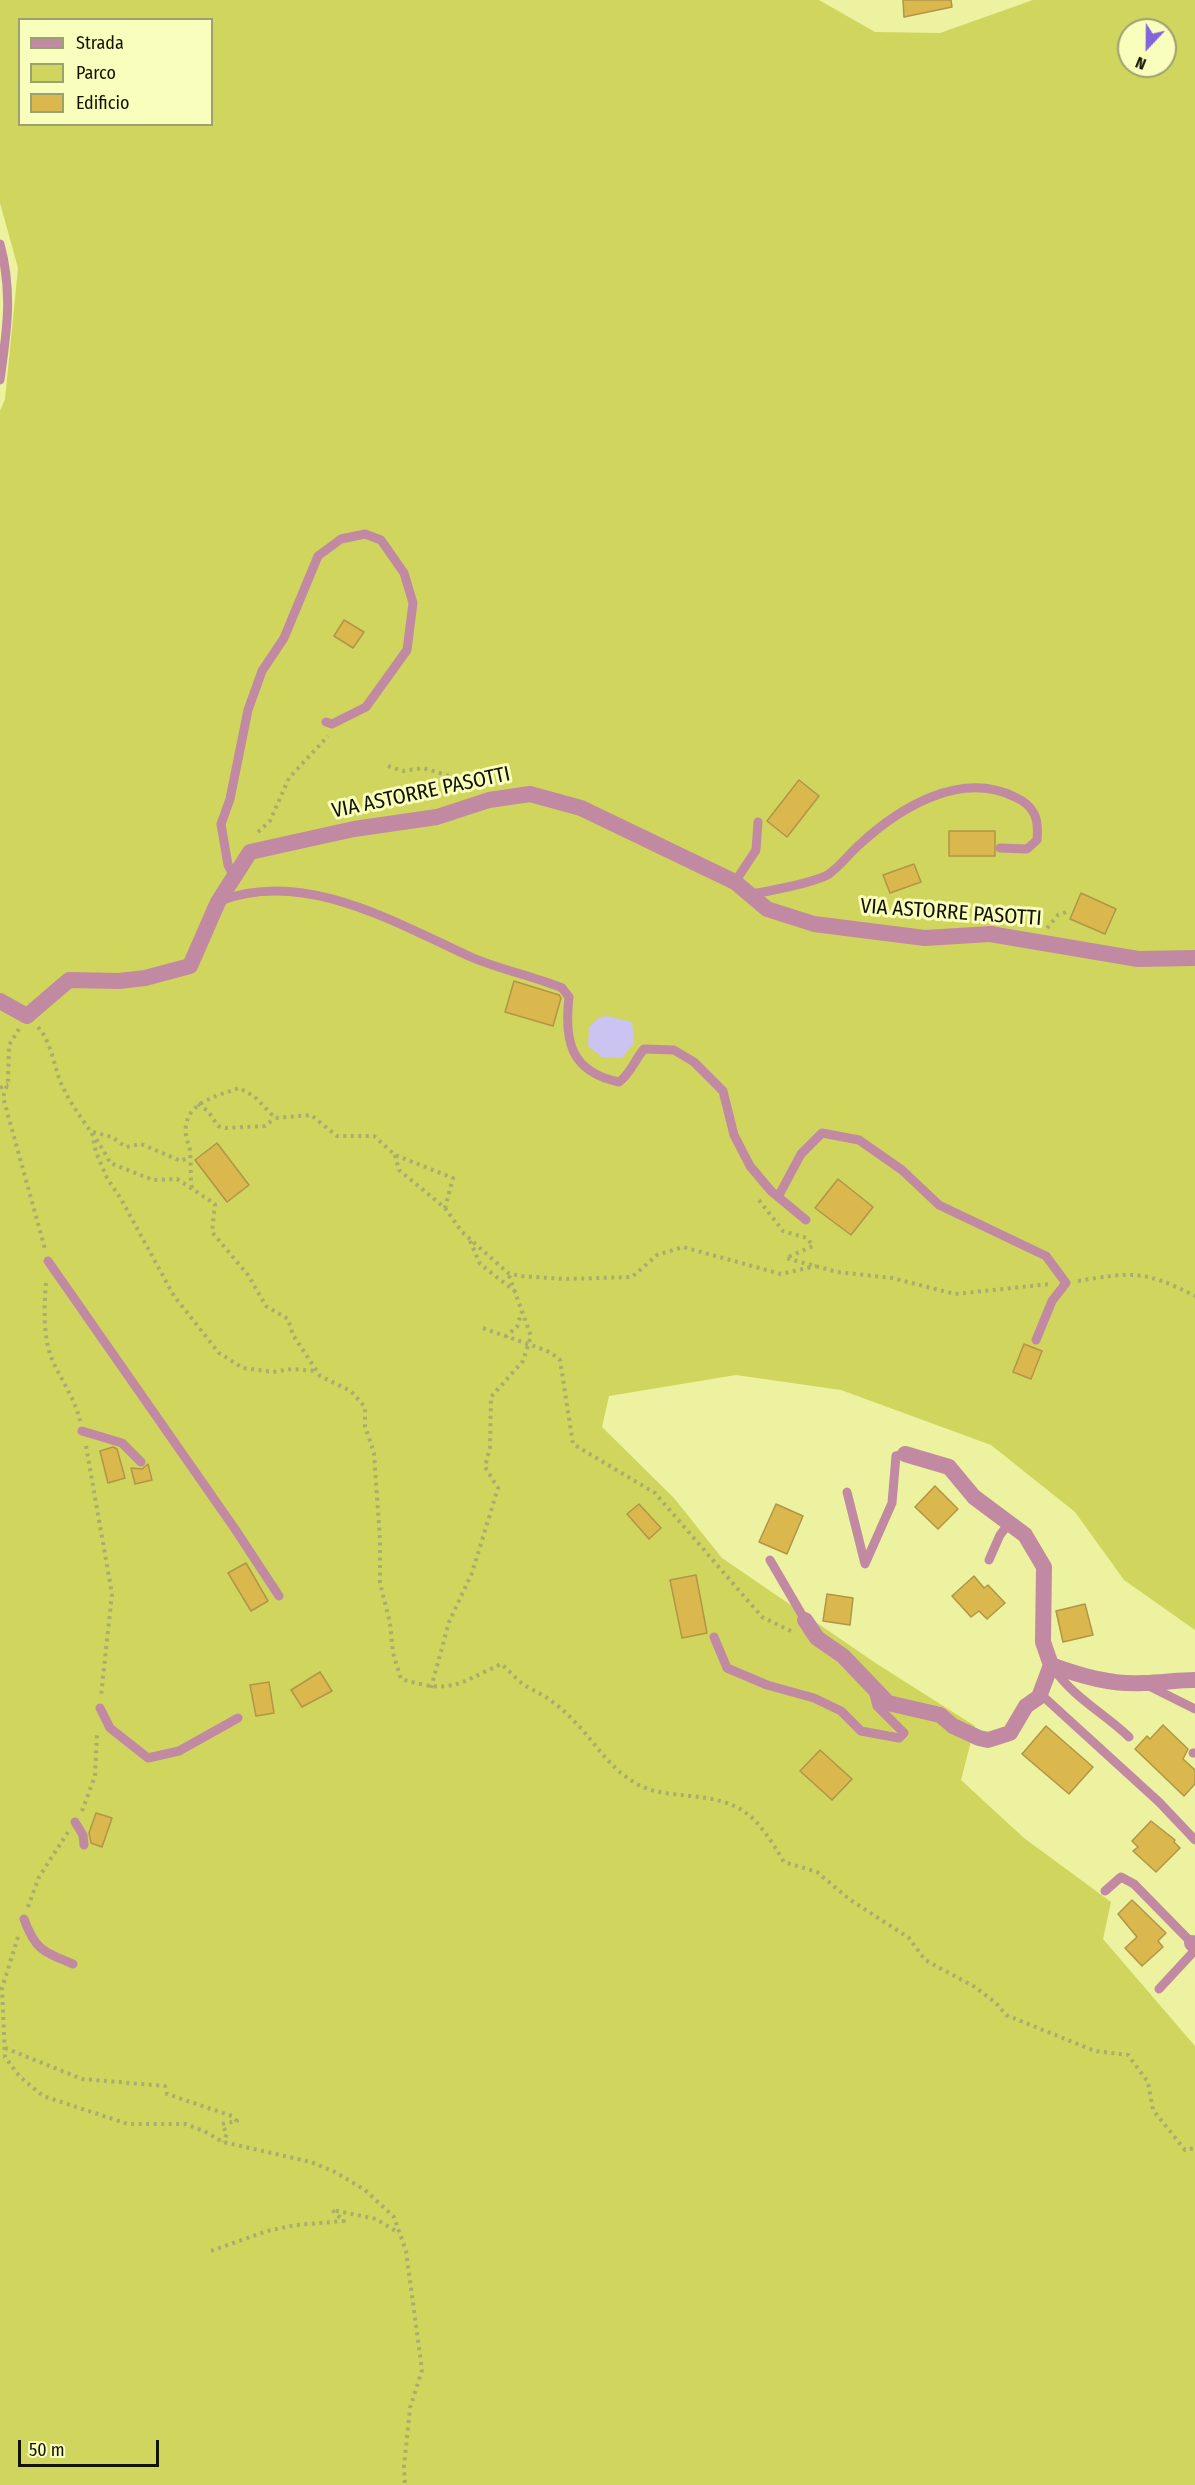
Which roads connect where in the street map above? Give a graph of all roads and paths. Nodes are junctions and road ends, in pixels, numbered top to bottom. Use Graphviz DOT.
graph roads {
  1 [pos="0,244"];
  2 [pos="0,380"];
  3 [pos="326,722"];
  4 [pos="326,739"];
  5 [pos="388,766"];
  6 [pos="504,798"];
  7 [pos="758,822"];
  8 [pos="255,835"];
  9 [pos="1000,848"];
  10 [pos="234,877"];
  11 [pos="735,882"];
  12 [pos="750,894"];
  13 [pos="218,902"];
  14 [pos="1195,958"];
  15 [pos="0,1001"];
  16 [pos="27,1016"];
  17 [pos="8,1084"];
  18 [pos="0,1088"];
  19 [pos="198,1103"];
  20 [pos="274,1118"];
  21 [pos="92,1132"];
  22 [pos="395,1155"];
  23 [pos="189,1157"];
  24 [pos="192,1189"];
  25 [pos="754,1191"];
  26 [pos="778,1197"];
  27 [pos="445,1208"];
  28 [pos="806,1220"];
  29 [pos="468,1238"];
  30 [pos="48,1261"];
  31 [pos="817,1266"];
  32 [pos="508,1273"];
  33 [pos="1066,1283"];
  34 [pos="516,1292"];
  35 [pos="1195,1296"];
  36 [pos="522,1310"];
  37 [pos="483,1328"];
  38 [pos="505,1337"];
  39 [pos="1036,1341"];
  40 [pos="529,1346"];
  41 [pos="316,1371"];
  42 [pos="82,1431"];
  43 [pos="905,1454"];
  44 [pos="141,1462"];
  45 [pos="847,1492"];
  46 [pos="1010,1522"];
  47 [pos="770,1560"];
  48 [pos="989,1560"];
  49 [pos="279,1596"];
  50 [pos="806,1620"];
  51 [pos="796,1636"];
  52 [pos="714,1637"];
  53 [pos="1052,1665"];
  54 [pos="1195,1680"];
  55 [pos="1144,1683"];
  56 [pos="871,1686"];
  57 [pos="430,1688"];
  58 [pos="1046,1699"];
  59 [pos="100,1708"];
  60 [pos="1195,1709"];
  61 [pos="238,1719"];
  62 [pos="1129,1737"];
  63 [pos="75,1822"];
  64 [pos="1195,1840"];
  65 [pos="84,1845"];
  66 [pos="1105,1891"];
  67 [pos="24,1919"];
  68 [pos="1194,1946"];
  69 [pos="73,1964"];
  70 [pos="1160,1989"];
  71 [pos="5,2049"];
  72 [pos="223,2142"];
  73 [pos="1195,2148"];
  74 [pos="400,2233"];
  75 [pos="211,2251"];
  76 [pos="405,2485"];
  1 -- 2 [label="lane"];
  3 -- 10 [label="lane"];
  4 -- 8 [label="path"];
  5 -- 6 [label="path"];
  6 -- 10 [label="street, VIA ASTORRE PASOTTI"];
  6 -- 11 [label="street, VIA ASTORRE PASOTTI"];
  7 -- 11 [label="lane"];
  9 -- 12 [label="lane"];
  10 -- 13 [label="street, VIA ASTORRE PASOTTI"];
  11 -- 12 [label="street, VIA ASTORRE PASOTTI"];
  12 -- 14 [label="street, VIA ASTORRE PASOTTI"];
  13 -- 16 [label="street, VIA ASTORRE PASOTTI"];
  13 -- 26 [label="lane"];
  15 -- 16 [label="street"];
  16 -- 17 [label="path"];
  16 -- 21 [label="path"];
  17 -- 18 [label="path"];
  17 -- 30 [label="path"];
  19 -- 20 [label="path"];
  19 -- 20 [label="path"];
  19 -- 23 [label="path"];
  20 -- 22 [label="path"];
  21 -- 23 [label="path"];
  21 -- 24 [label="path"];
  21 -- 41 [label="path"];
  22 -- 27 [label="path"];
  22 -- 27 [label="path"];
  23 -- 24 [label="path"];
  24 -- 41 [label="path"];
  25 -- 31 [label="path"];
  26 -- 28 [label="lane"];
  26 -- 33 [label="lane"];
  27 -- 29 [label="path"];
  29 -- 32 [label="path"];
  29 -- 34 [label="path"];
  30 -- 42 [label="path"];
  30 -- 49 [label="lane"];
  31 -- 32 [label="path"];
  31 -- 33 [label="path"];
  32 -- 34 [label="path"];
  33 -- 35 [label="path"];
  33 -- 39 [label="lane"];
  34 -- 36 [label="path"];
  36 -- 38 [label="path"];
  36 -- 40 [label="path"];
  37 -- 38 [label="path"];
  38 -- 40 [label="path"];
  40 -- 51 [label="path"];
  40 -- 57 [label="path"];
  41 -- 57 [label="path"];
  42 -- 44 [label="lane"];
  42 -- 59 [label="path"];
  43 -- 45 [label="lane"];
  43 -- 46 [label="street"];
  46 -- 48 [label="lane"];
  46 -- 53 [label="street"];
  47 -- 50 [label="lane"];
  50 -- 56 [label="street"];
  52 -- 56 [label="lane"];
  53 -- 55 [label="street"];
  53 -- 56 [label="street"];
  53 -- 62 [label="lane"];
  54 -- 55 [label="street"];
  55 -- 60 [label="lane"];
  57 -- 73 [label="path"];
  58 -- 64 [label="lane"];
  59 -- 61 [label="lane"];
  59 -- 63 [label="path"];
  63 -- 65 [label="lane"];
  63 -- 67 [label="path"];
  66 -- 68 [label="lane"];
  67 -- 69 [label="lane"];
  67 -- 71 [label="path"];
  68 -- 70 [label="lane"];
  71 -- 72 [label="path"];
  71 -- 72 [label="path"];
  72 -- 74 [label="path"];
  74 -- 75 [label="path"];
  74 -- 76 [label="path"];
}
